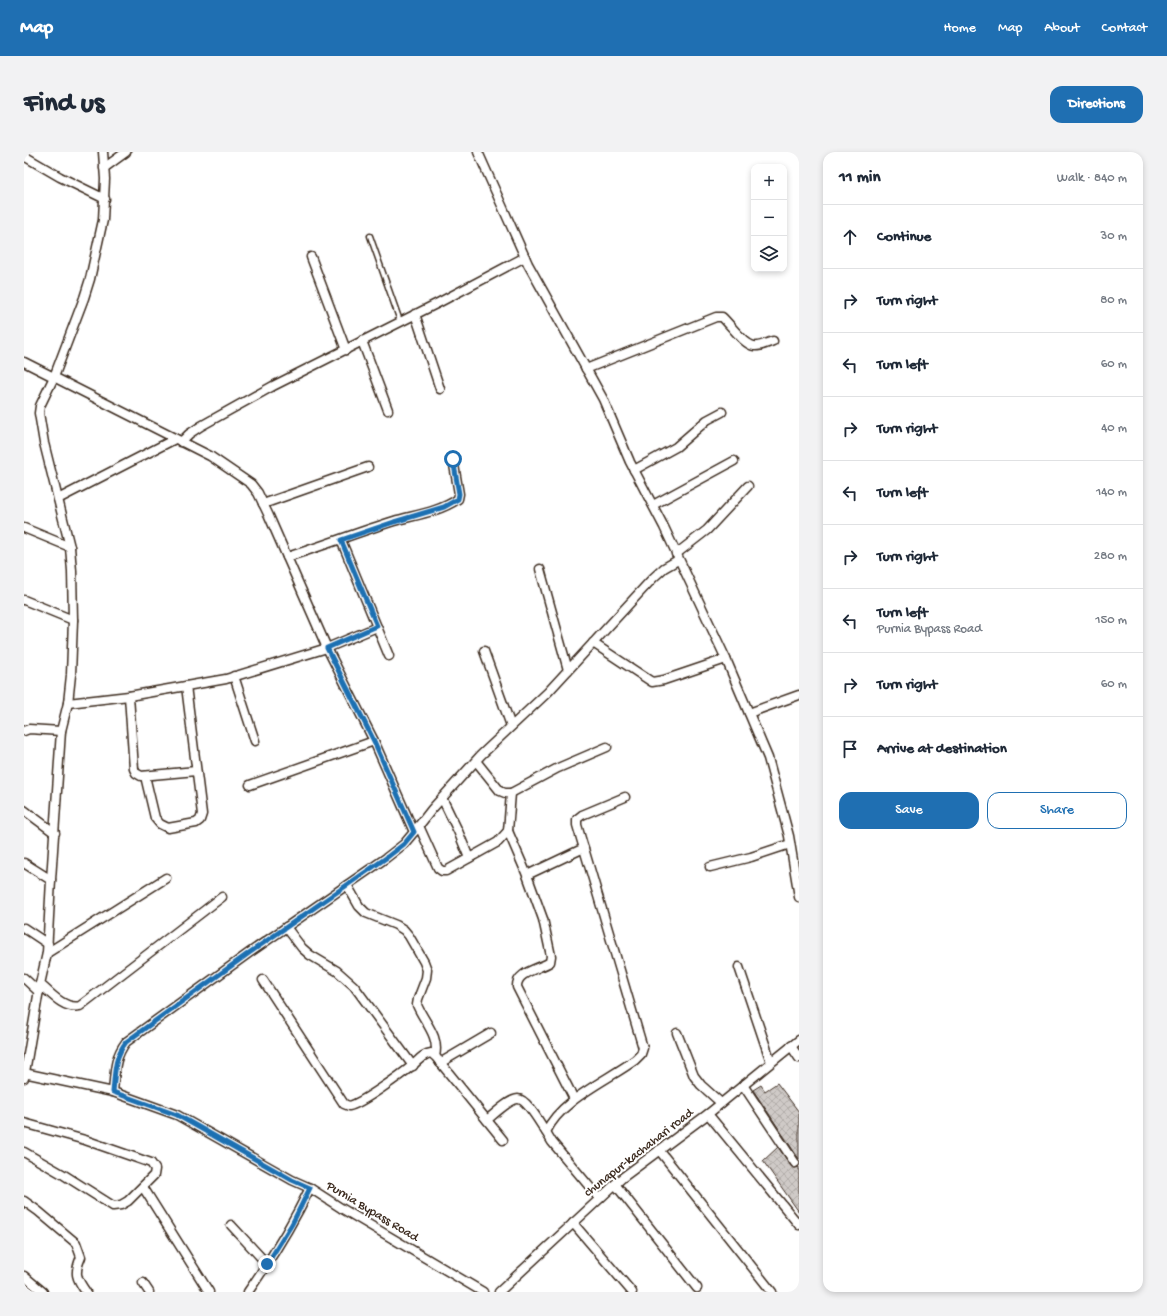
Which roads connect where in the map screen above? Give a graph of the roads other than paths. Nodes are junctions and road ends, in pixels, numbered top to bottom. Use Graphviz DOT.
graph roads {
  1 [pos="103,152"];
  2 [pos="126,152"];
  3 [pos="478,152"];
  4 [pos="24,156"];
  5 [pos="104,168"];
  6 [pos="105,199"];
  7 [pos="370,236"];
  8 [pos="311,257"];
  9 [pos="525,257"];
  10 [pos="415,314"];
  11 [pos="400,321"];
  12 [pos="362,341"];
  13 [pos="773,341"];
  14 [pos="346,350"];
  15 [pos="24,362"];
  16 [pos="586,369"];
  17 [pos="54,377"];
  18 [pos="440,389"];
  19 [pos="388,410"];
  20 [pos="722,412"];
  21 [pos="178,441"];
  22 [pos="453,459"];
  23 [pos="734,461"];
  24 [pos="368,467"];
  25 [pos="634,470"];
  26 [pos="748,486"];
  27 [pos="58,500"];
  28 [pos="263,504"];
  29 [pos="653,505"];
  30 [pos="24,528"];
  31 [pos="341,540"];
  32 [pos="70,547"];
  33 [pos="677,557"];
  34 [pos="287,558"];
  35 [pos="540,569"];
  36 [pos="24,600"];
  37 [pos="73,620"];
  38 [pos="377,626"];
  39 [pos="593,643"];
  40 [pos="327,648"];
  41 [pos="484,651"];
  42 [pos="389,656"];
  43 [pos="726,659"];
  44 [pos="568,670"];
  45 [pos="234,676"];
  46 [pos="186,686"];
  47 [pos="799,694"];
  48 [pos="129,696"];
  49 [pos="68,703"];
  50 [pos="749,713"];
  51 [pos="511,726"];
  52 [pos="24,731"];
  53 [pos="60,731"];
  54 [pos="255,741"];
  55 [pos="374,741"];
  56 [pos="607,747"];
  57 [pos="476,761"];
  58 [pos="196,771"];
  59 [pos="145,776"];
  60 [pos="250,785"];
  61 [pos="511,793"];
  62 [pos="442,798"];
  63 [pos="625,798"];
  64 [pos="24,810"];
  65 [pos="417,829"];
  66 [pos="508,831"];
  67 [pos="55,833"];
  68 [pos="790,844"];
  69 [pos="584,848"];
  70 [pos="469,858"];
  71 [pos="24,863"];
  72 [pos="710,868"];
  73 [pos="527,875"];
  74 [pos="166,878"];
  75 [pos="51,880"];
  76 [pos="347,885"];
  77 [pos="222,897"];
  78 [pos="799,897"];
  79 [pos="24,928"];
  80 [pos="286,928"];
  81 [pos="48,944"];
  82 [pos="47,953"];
  83 [pos="739,966"];
  84 [pos="24,978"];
  85 [pos="263,980"];
  86 [pos="39,988"];
  87 [pos="491,1033"];
  88 [pos="677,1033"];
  89 [pos="799,1040"];
  90 [pos="791,1046"];
  91 [pos="435,1056"];
  92 [pos="799,1058"];
  93 [pos="771,1062"];
  94 [pos="440,1063"];
  95 [pos="413,1066"];
  96 [pos="24,1074"];
  97 [pos="743,1085"];
  98 [pos="113,1092"];
  99 [pos="574,1099"];
  100 [pos="721,1103"];
  101 [pos="708,1114"];
  102 [pos="487,1120"];
  103 [pos="24,1123"];
  104 [pos="546,1132"];
  105 [pos="504,1140"];
  106 [pos="659,1150"];
  107 [pos="24,1152"];
  108 [pos="795,1163"];
  109 [pos="615,1184"];
  110 [pos="143,1187"];
  111 [pos="310,1188"];
  112 [pos="599,1198"];
  113 [pos="24,1201"];
  114 [pos="573,1223"];
  115 [pos="231,1225"];
  116 [pos="799,1225"];
  117 [pos="267,1264"];
  118 [pos="24,1276"];
  119 [pos="143,1283"];
  120 [pos="697,1288"];
  121 [pos="43,1292"];
  122 [pos="86,1292"];
  123 [pos="149,1292"];
  124 [pos="209,1292"];
  125 [pos="248,1292"];
  126 [pos="483,1292"];
  127 [pos="499,1292"];
  128 [pos="632,1292"];
  129 [pos="772,1292"];
  1 -- 5 [label="street"];
  2 -- 5 [label="street"];
  3 -- 9 [label="street"];
  4 -- 6 [label="street"];
  5 -- 6 [label="street"];
  6 -- 17 [label="street"];
  7 -- 11 [label="lane"];
  8 -- 14 [label="street"];
  9 -- 10 [label="street"];
  9 -- 16 [label="street"];
  10 -- 11 [label="street"];
  10 -- 18 [label="street"];
  11 -- 12 [label="street"];
  12 -- 14 [label="street"];
  12 -- 19 [label="street"];
  13 -- 16 [label="street"];
  14 -- 21 [label="street"];
  15 -- 17 [label="street"];
  16 -- 25 [label="street"];
  17 -- 21 [label="street"];
  17 -- 27 [label="street"];
  20 -- 25 [label="street"];
  21 -- 27 [label="street"];
  21 -- 28 [label="street"];
  22 -- 31 [label="street"];
  23 -- 29 [label="street"];
  24 -- 28 [label="street"];
  25 -- 29 [label="street"];
  26 -- 33 [label="street"];
  27 -- 32 [label="street"];
  28 -- 34 [label="street"];
  29 -- 33 [label="street"];
  30 -- 32 [label="street"];
  31 -- 34 [label="street"];
  31 -- 38 [label="street"];
  32 -- 37 [label="street"];
  33 -- 39 [label="street"];
  33 -- 43 [label="street"];
  34 -- 40 [label="street"];
  35 -- 44 [label="street"];
  36 -- 37 [label="street"];
  37 -- 49 [label="street"];
  38 -- 40 [label="street"];
  38 -- 42 [label="street"];
  39 -- 43 [label="street"];
  39 -- 44 [label="street"];
  40 -- 45 [label="street"];
  40 -- 55 [label="street"];
  41 -- 51 [label="street"];
  43 -- 50 [label="street"];
  44 -- 51 [label="street"];
  45 -- 46 [label="street"];
  45 -- 54 [label="street"];
  46 -- 48 [label="street"];
  46 -- 58 [label="street"];
  47 -- 50 [label="street"];
  48 -- 49 [label="street"];
  48 -- 59 [label="street"];
  49 -- 53 [label="street"];
  50 -- 68 [label="street"];
  51 -- 57 [label="street"];
  52 -- 53 [label="street"];
  53 -- 67 [label="street"];
  55 -- 60 [label="street"];
  55 -- 65 [label="street"];
  56 -- 61 [label="street"];
  57 -- 61 [label="street"];
  57 -- 62 [label="street"];
  58 -- 59 [label="street"];
  58 -- 59 [label="street"];
  61 -- 66 [label="street"];
  62 -- 65 [label="street"];
  62 -- 70 [label="street"];
  63 -- 69 [label="street"];
  64 -- 67 [label="street"];
  65 -- 70 [label="street"];
  65 -- 76 [label="street"];
  66 -- 70 [label="street"];
  66 -- 73 [label="street"];
  67 -- 75 [label="street"];
  68 -- 72 [label="street"];
  68 -- 78 [label="street"];
  69 -- 73 [label="street"];
  69 -- 99 [label="street"];
  71 -- 75 [label="street"];
  73 -- 99 [label="street"];
  74 -- 82 [label="street"];
  75 -- 81 [label="street"];
  76 -- 80 [label="street"];
  76 -- 91 [label="street"];
  77 -- 86 [label="street"];
  79 -- 81 [label="street"];
  80 -- 95 [label="street"];
  80 -- 98 [label="street"];
  81 -- 82 [label="street"];
  82 -- 86 [label="street"];
  83 -- 93 [label="street"];
  84 -- 86 [label="street"];
  85 -- 95 [label="street"];
  86 -- 96 [label="street"];
  87 -- 94 [label="street"];
  88 -- 100 [label="street"];
  89 -- 90 [label="street, chunapur-kachahari road"];
  90 -- 92 [label="street"];
  90 -- 93 [label="street, chunapur-kachahari road"];
  91 -- 94 [label="street"];
  91 -- 95 [label="street"];
  93 -- 97 [label="street, chunapur-kachahari road"];
  94 -- 102 [label="street"];
  96 -- 98 [label="street, Purnia Bypass Road"];
  97 -- 100 [label="street, chunapur-kachahari road"];
  97 -- 108 [label="street"];
  98 -- 111 [label="street, Purnia Bypass Road"];
  99 -- 104 [label="street"];
  100 -- 101 [label="street, chunapur-kachahari road"];
  101 -- 106 [label="street, chunapur-kachahari road"];
  101 -- 116 [label="street"];
  102 -- 104 [label="street"];
  102 -- 105 [label="street"];
  103 -- 110 [label="street"];
  104 -- 112 [label="street"];
  106 -- 109 [label="street, chunapur-kachahari road"];
  106 -- 129 [label="street"];
  107 -- 110 [label="street"];
  109 -- 112 [label="street, chunapur-kachahari road"];
  109 -- 120 [label="street"];
  110 -- 124 [label="street"];
  111 -- 117 [label="street"];
  111 -- 126 [label="street, Purnia Bypass Road"];
  112 -- 114 [label="street, chunapur-kachahari road"];
  113 -- 122 [label="street"];
  114 -- 127 [label="street, chunapur-kachahari road"];
  114 -- 128 [label="street"];
  115 -- 117 [label="street"];
  117 -- 125 [label="street"];
  118 -- 121 [label="street"];
  119 -- 123 [label="street"];
}
